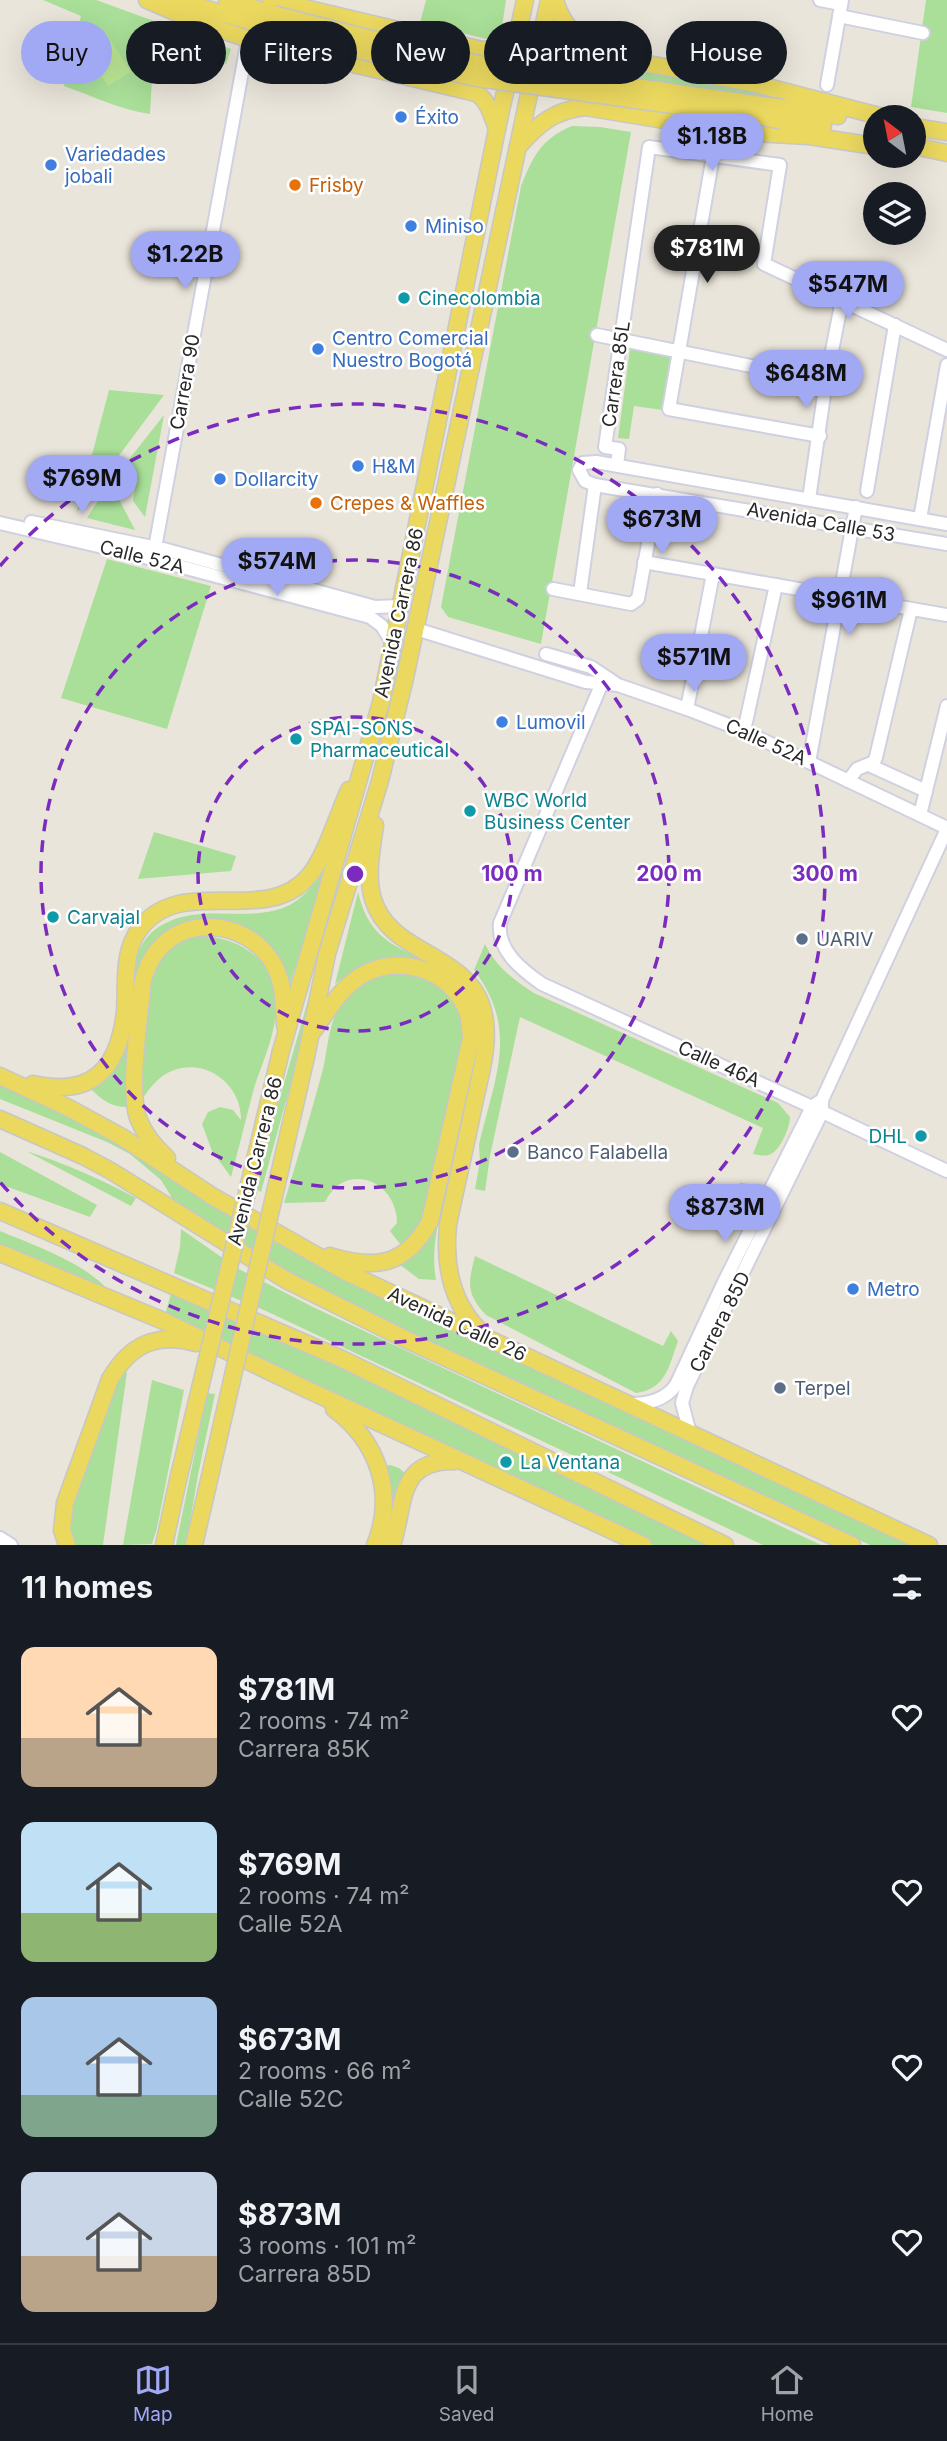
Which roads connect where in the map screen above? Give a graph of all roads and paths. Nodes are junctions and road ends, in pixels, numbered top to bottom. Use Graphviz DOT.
graph roads {
  1 [pos="147,0"];
  2 [pos="175,0"];
  3 [pos="227,0"];
  4 [pos="525,0"];
  5 [pos="549,0"];
  6 [pos="555,0"];
  7 [pos="820,0"];
  8 [pos="841,7"];
  9 [pos="272,14"];
  10 [pos="521,21"];
  11 [pos="923,33"];
  12 [pos="240,36"];
  13 [pos="484,50"];
  14 [pos="357,65"];
  15 [pos="240,83"];
  16 [pos="507,84"];
  17 [pos="827,85"];
  18 [pos="863,112"];
  19 [pos="782,114"];
  20 [pos="863,120"];
  21 [pos="497,129"];
  22 [pos="863,134"];
  23 [pos="863,144"];
  24 [pos="516,149"];
  25 [pos="713,156"];
  26 [pos="842,300"];
  27 [pos="895,325"];
  28 [pos="597,335"];
  29 [pos="621,340"];
  30 [pos="679,350"];
  31 [pos="947,350"];
  32 [pos="947,365"];
  33 [pos="826,381"];
  34 [pos="820,436"];
  35 [pos="617,465"];
  36 [pos="595,485"];
  37 [pos="867,491"];
  38 [pos="657,494"];
  39 [pos="809,499"];
  40 [pos="856,507"];
  41 [pos="0,515"];
  42 [pos="920,519"];
  43 [pos="0,523"];
  44 [pos="947,524"];
  45 [pos="852,527"];
  46 [pos="947,544"];
  47 [pos="154,554"];
  48 [pos="644,562"];
  49 [pos="713,574"];
  50 [pos="776,585"];
  51 [pos="553,589"];
  52 [pos="580,593"];
  53 [pos="839,596"];
  54 [pos="401,606"];
  55 [pos="911,609"];
  56 [pos="947,615"];
  57 [pos="416,629"];
  58 [pos="393,644"];
  59 [pos="546,654"];
  60 [pos="602,683"];
  61 [pos="618,685"];
  62 [pos="947,706"];
  63 [pos="687,709"];
  64 [pos="744,731"];
  65 [pos="372,740"];
  66 [pos="809,762"];
  67 [pos="869,765"];
  68 [pos="380,781"];
  69 [pos="848,781"];
  70 [pos="926,791"];
  71 [pos="920,815"];
  72 [pos="947,828"];
  73 [pos="310,1035"];
  74 [pos="283,1045"];
  75 [pos="2,1077"];
  76 [pos="819,1106"];
  77 [pos="0,1119"];
  78 [pos="947,1171"];
  79 [pos="212,1196"];
  80 [pos="0,1211"];
  81 [pos="292,1242"];
  82 [pos="0,1253"];
  83 [pos="491,1341"];
  84 [pos="224,1351"];
  85 [pos="306,1389"];
  86 [pos="629,1404"];
  87 [pos="690,1433"];
  88 [pos="461,1461"];
  89 [pos="0,1538"];
  90 [pos="163,1542"];
  91 [pos="11,1545"];
  92 [pos="67,1545"];
  93 [pos="196,1545"];
  94 [pos="374,1545"];
  95 [pos="392,1545"];
  96 [pos="643,1545"];
  97 [pos="725,1545"];
  98 [pos="852,1545"];
  99 [pos="929,1545"];
  1 -- 12 [label="main road"];
  2 -- 9 [label="main road"];
  3 -- 9 [label="main road"];
  4 -- 10 [label="main road, Avenida Carrera 86"];
  5 -- 24 [label="main road, Avenida Carrera 86"];
  6 -- 18 [label="main road"];
  7 -- 8 [label="street"];
  8 -- 11 [label="street"];
  8 -- 17 [label="street"];
  9 -- 13 [label="main road"];
  9 -- 19 [label="main road, bridge"];
  14 -- 21 [label="main road"];
  15 -- 47 [label="street, Carrera 90"];
  16 -- 21 [label="main road, Avenida Carrera 86"];
  19 -- 20 [label="main road"];
  19 -- 22 [label="main road"];
  21 -- 54 [label="main road, Avenida Carrera 86"];
  23 -- 24 [label="main road"];
  24 -- 57 [label="main road, Avenida Carrera 86"];
  25 -- 26 [label="street"];
  25 -- 29 [label="street, Carrera 85L"];
  25 -- 30 [label="street"];
  26 -- 27 [label="street"];
  26 -- 33 [label="street"];
  27 -- 31 [label="street"];
  27 -- 37 [label="street"];
  28 -- 29 [label="street"];
  29 -- 30 [label="street"];
  29 -- 35 [label="street, Carrera 85L"];
  30 -- 33 [label="street"];
  30 -- 34 [label="street"];
  32 -- 42 [label="street"];
  33 -- 34 [label="street"];
  34 -- 39 [label="street"];
  35 -- 36 [label="street, Avenida Calle 53"];
  35 -- 39 [label="street, Avenida Calle 53"];
  36 -- 38 [label="street, Avenida Calle 53"];
  36 -- 52 [label="street"];
  38 -- 45 [label="street, Avenida Calle 53"];
  38 -- 48 [label="street"];
  39 -- 40 [label="street, Avenida Calle 53"];
  40 -- 42 [label="street, Avenida Calle 53"];
  40 -- 45 [label="street"];
  41 -- 47 [label="street, Calle 52A"];
  42 -- 44 [label="street, Avenida Calle 53"];
  43 -- 47 [label="street, Calle 52A"];
  45 -- 46 [label="street, Avenida Calle 53"];
  45 -- 53 [label="street"];
  47 -- 54 [label="street, Calle 52A"];
  47 -- 58 [label="street, Calle 52A"];
  48 -- 49 [label="street"];
  48 -- 52 [label="street"];
  49 -- 50 [label="street"];
  49 -- 63 [label="street"];
  50 -- 53 [label="street"];
  50 -- 64 [label="street"];
  51 -- 52 [label="street"];
  53 -- 55 [label="street"];
  53 -- 66 [label="street"];
  54 -- 58 [label="main road, Avenida Carrera 86"];
  55 -- 56 [label="street"];
  55 -- 67 [label="street"];
  57 -- 60 [label="street, Calle 52A"];
  57 -- 68 [label="main road, Avenida Carrera 86"];
  58 -- 65 [label="main road, Avenida Carrera 86"];
  59 -- 61 [label="street"];
  60 -- 61 [label="street, Calle 52A"];
  60 -- 76 [label="street, Calle 46A"];
  61 -- 63 [label="street, Calle 52A"];
  62 -- 70 [label="street"];
  63 -- 64 [label="street, Calle 52A"];
  64 -- 66 [label="street, Calle 52A"];
  65 -- 74 [label="main road, Avenida Carrera 86"];
  65 -- 75 [label="main road"];
  66 -- 69 [label="street, Calle 52A"];
  67 -- 69 [label="street"];
  67 -- 70 [label="street"];
  68 -- 73 [label="main road, Avenida Carrera 86"];
  68 -- 83 [label="main road"];
  69 -- 71 [label="street, Calle 52A"];
  70 -- 71 [label="street"];
  71 -- 72 [label="street, Calle 52A"];
  72 -- 76 [label="street, Carrera 85D"];
  73 -- 81 [label="main road"];
  73 -- 93 [label="main road, Avenida Carrera 86, bridge"];
  74 -- 79 [label="main road"];
  74 -- 90 [label="main road, Avenida Carrera 86, bridge"];
  75 -- 79 [label="main road, Avenida Calle 26"];
  76 -- 78 [label="street, Calle 46A"];
  76 -- 86 [label="street, Carrera 85D"];
  76 -- 87 [label="street, Carrera 85D"];
  77 -- 98 [label="main road, Avenida Calle 26"];
  79 -- 81 [label="main road, Avenida Calle 26"];
  80 -- 97 [label="main road"];
  81 -- 83 [label="main road, Avenida Calle 26"];
  82 -- 84 [label="main road"];
  83 -- 86 [label="main road, Avenida Calle 26"];
  84 -- 85 [label="main road"];
  84 -- 92 [label="main road"];
  85 -- 88 [label="main road"];
  85 -- 94 [label="main road"];
  86 -- 87 [label="main road, Avenida Calle 26"];
  87 -- 99 [label="main road, Avenida Calle 26"];
  88 -- 95 [label="main road"];
  88 -- 96 [label="main road"];
  89 -- 91 [label="street"];
}
